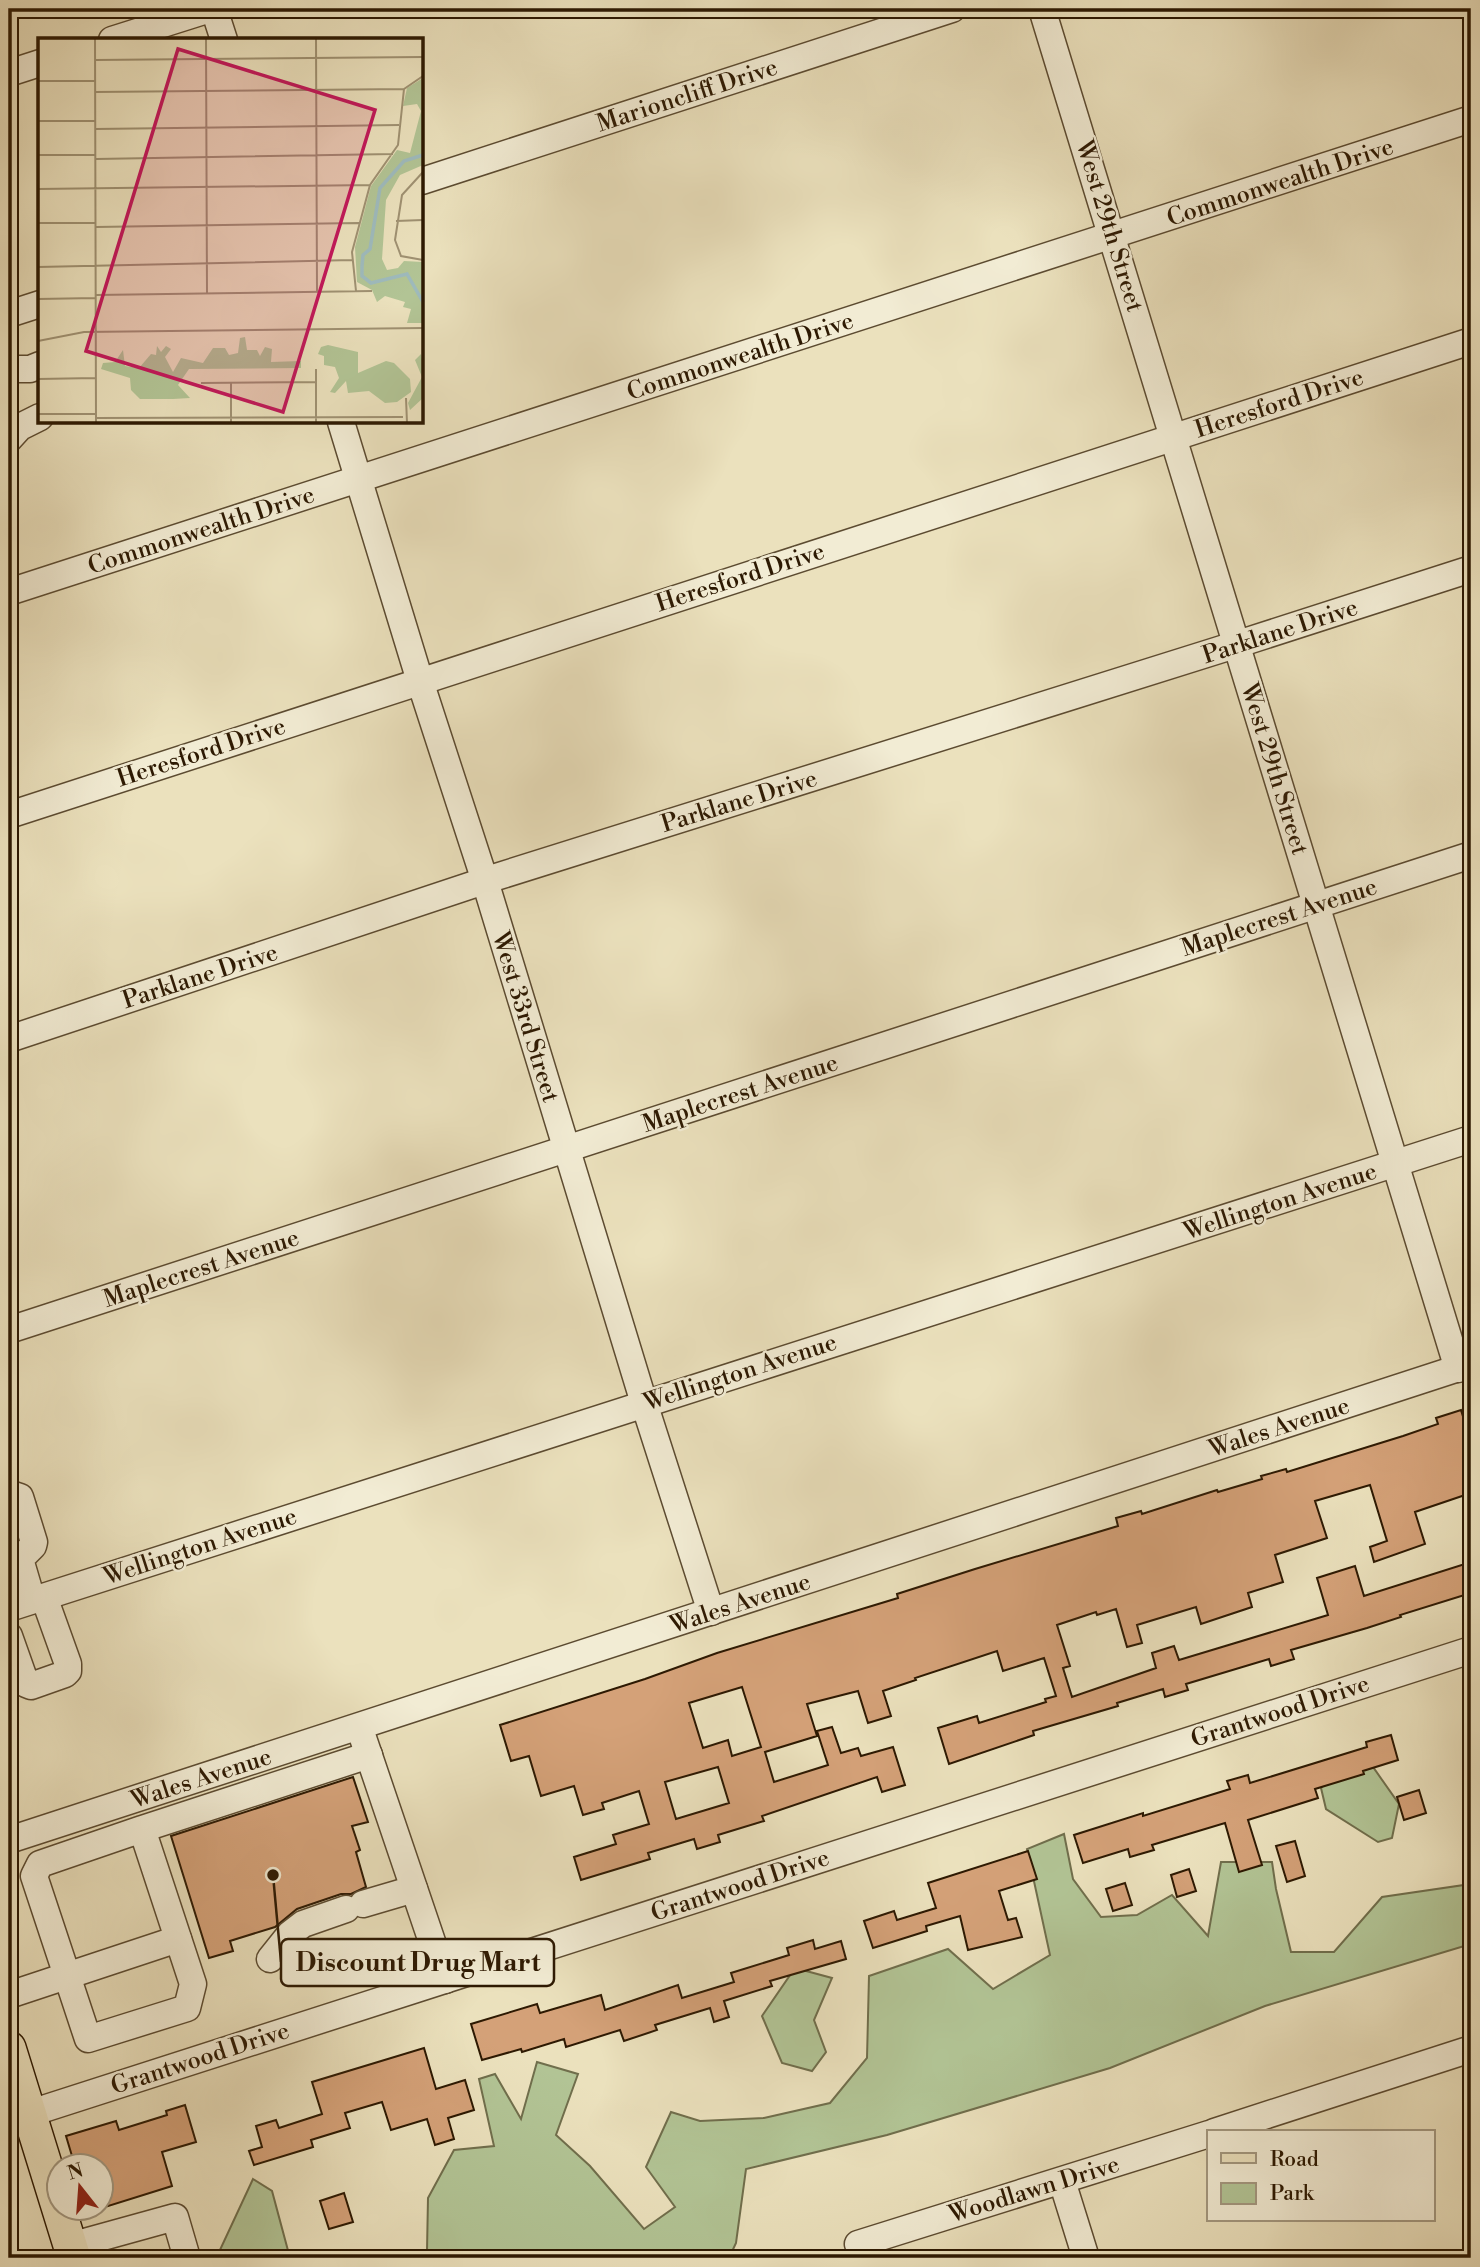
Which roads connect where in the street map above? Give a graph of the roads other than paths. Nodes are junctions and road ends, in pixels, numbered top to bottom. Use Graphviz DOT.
graph roads {
  1 [pos="212,9"];
  2 [pos="952,9"];
  3 [pos="1042,9"];
  4 [pos="118,38"];
  5 [pos="223,38"];
  6 [pos="38,64"];
  7 [pos="9,73"];
  8 [pos="1471,120"];
  9 [pos="424,180"];
  10 [pos="1113,236"];
  11 [pos="38,305"];
  12 [pos="9,314"];
  13 [pos="1471,341"];
  14 [pos="38,366"];
  15 [pos="9,367"];
  16 [pos="38,418"];
  17 [pos="342,424"];
  18 [pos="1175,436"];
  19 [pos="9,439"];
  20 [pos="358,480"];
  21 [pos="1471,569"];
  22 [pos="9,592"];
  23 [pos="1238,645"];
  24 [pos="420,681"];
  25 [pos="9,814"];
  26 [pos="1471,855"];
  27 [pos="485,881"];
  28 [pos="1316,905"];
  29 [pos="9,1040"];
  30 [pos="1471,1139"];
  31 [pos="566,1150"];
  32 [pos="1395,1164"];
  33 [pos="9,1330"];
  34 [pos="1464,1366"];
  35 [pos="644,1403"];
  36 [pos="9,1496"];
  37 [pos="28,1602"];
  38 [pos="711,1612"];
  39 [pos="9,1636"];
  40 [pos="1471,1650"];
  41 [pos="359,1726"];
  42 [pos="369,1755"];
  43 [pos="142,1829"];
  44 [pos="9,1840"];
  45 [pos="414,1889"];
  46 [pos="178,1939"];
  47 [pos="270,1959"];
  48 [pos="68,1976"];
  49 [pos="444,1980"];
  50 [pos="9,1995"];
  51 [pos="9,2048"];
  52 [pos="1471,2049"];
  53 [pos="19,2117"];
  54 [pos="1220,2130"];
  55 [pos="1207,2135"];
  56 [pos="1062,2181"];
  57 [pos="858,2244"];
  58 [pos="72,2252"];
  59 [pos="187,2258"];
  60 [pos="1086,2258"];
  1 -- 4 [label="street"];
  1 -- 5 [label="street"];
  2 -- 9 [label="street, Marioncliff Drive"];
  3 -- 10 [label="street, West 29th Street"];
  6 -- 7 [label="street"];
  8 -- 10 [label="street, Commonwealth Drive"];
  10 -- 18 [label="street, West 29th Street"];
  10 -- 20 [label="street, Commonwealth Drive"];
  11 -- 12 [label="street"];
  13 -- 18 [label="street, Heresford Drive"];
  14 -- 15 [label="street"];
  16 -- 19 [label="street"];
  17 -- 20 [label="street, West 33rd Street"];
  18 -- 23 [label="street, West 29th Street"];
  18 -- 24 [label="street, Heresford Drive"];
  20 -- 22 [label="street, Commonwealth Drive"];
  20 -- 24 [label="street, West 33rd Street"];
  21 -- 23 [label="street, Parklane Drive"];
  23 -- 27 [label="street, Parklane Drive"];
  23 -- 28 [label="street, West 29th Street"];
  24 -- 25 [label="street, Heresford Drive"];
  24 -- 27 [label="street, West 33rd Street"];
  26 -- 28 [label="street, Maplecrest Avenue"];
  27 -- 29 [label="street, Parklane Drive"];
  27 -- 31 [label="street, West 33rd Street"];
  28 -- 31 [label="street, Maplecrest Avenue"];
  28 -- 32 [label="street, West 29th Street"];
  30 -- 32 [label="street, Wellington Avenue"];
  31 -- 33 [label="street, Maplecrest Avenue"];
  31 -- 35 [label="street, West 33rd Street"];
  32 -- 34 [label="street, West 29th Street"];
  32 -- 35 [label="street, Wellington Avenue"];
  34 -- 38 [label="street, Wales Avenue"];
  35 -- 37 [label="street, Wellington Avenue"];
  35 -- 38 [label="street, West 33rd Street"];
  36 -- 37 [label="street"];
  37 -- 39 [label="street"];
  38 -- 41 [label="street, Wales Avenue"];
  40 -- 49 [label="street, Grantwood Drive"];
  41 -- 42 [label="street"];
  41 -- 44 [label="street, Wales Avenue"];
  42 -- 43 [label="street"];
  42 -- 45 [label="street"];
  43 -- 46 [label="street"];
  43 -- 48 [label="street"];
  45 -- 47 [label="street"];
  45 -- 49 [label="street"];
  46 -- 48 [label="street"];
  46 -- 48 [label="street"];
  48 -- 50 [label="street"];
  49 -- 53 [label="street, Grantwood Drive"];
  51 -- 53 [label="main road"];
  52 -- 54 [label="street"];
  53 -- 58 [label="main road"];
  55 -- 56 [label="street, Woodlawn Drive"];
  56 -- 57 [label="street, Woodlawn Drive"];
  56 -- 60 [label="street"];
  58 -- 59 [label="street"];
}
